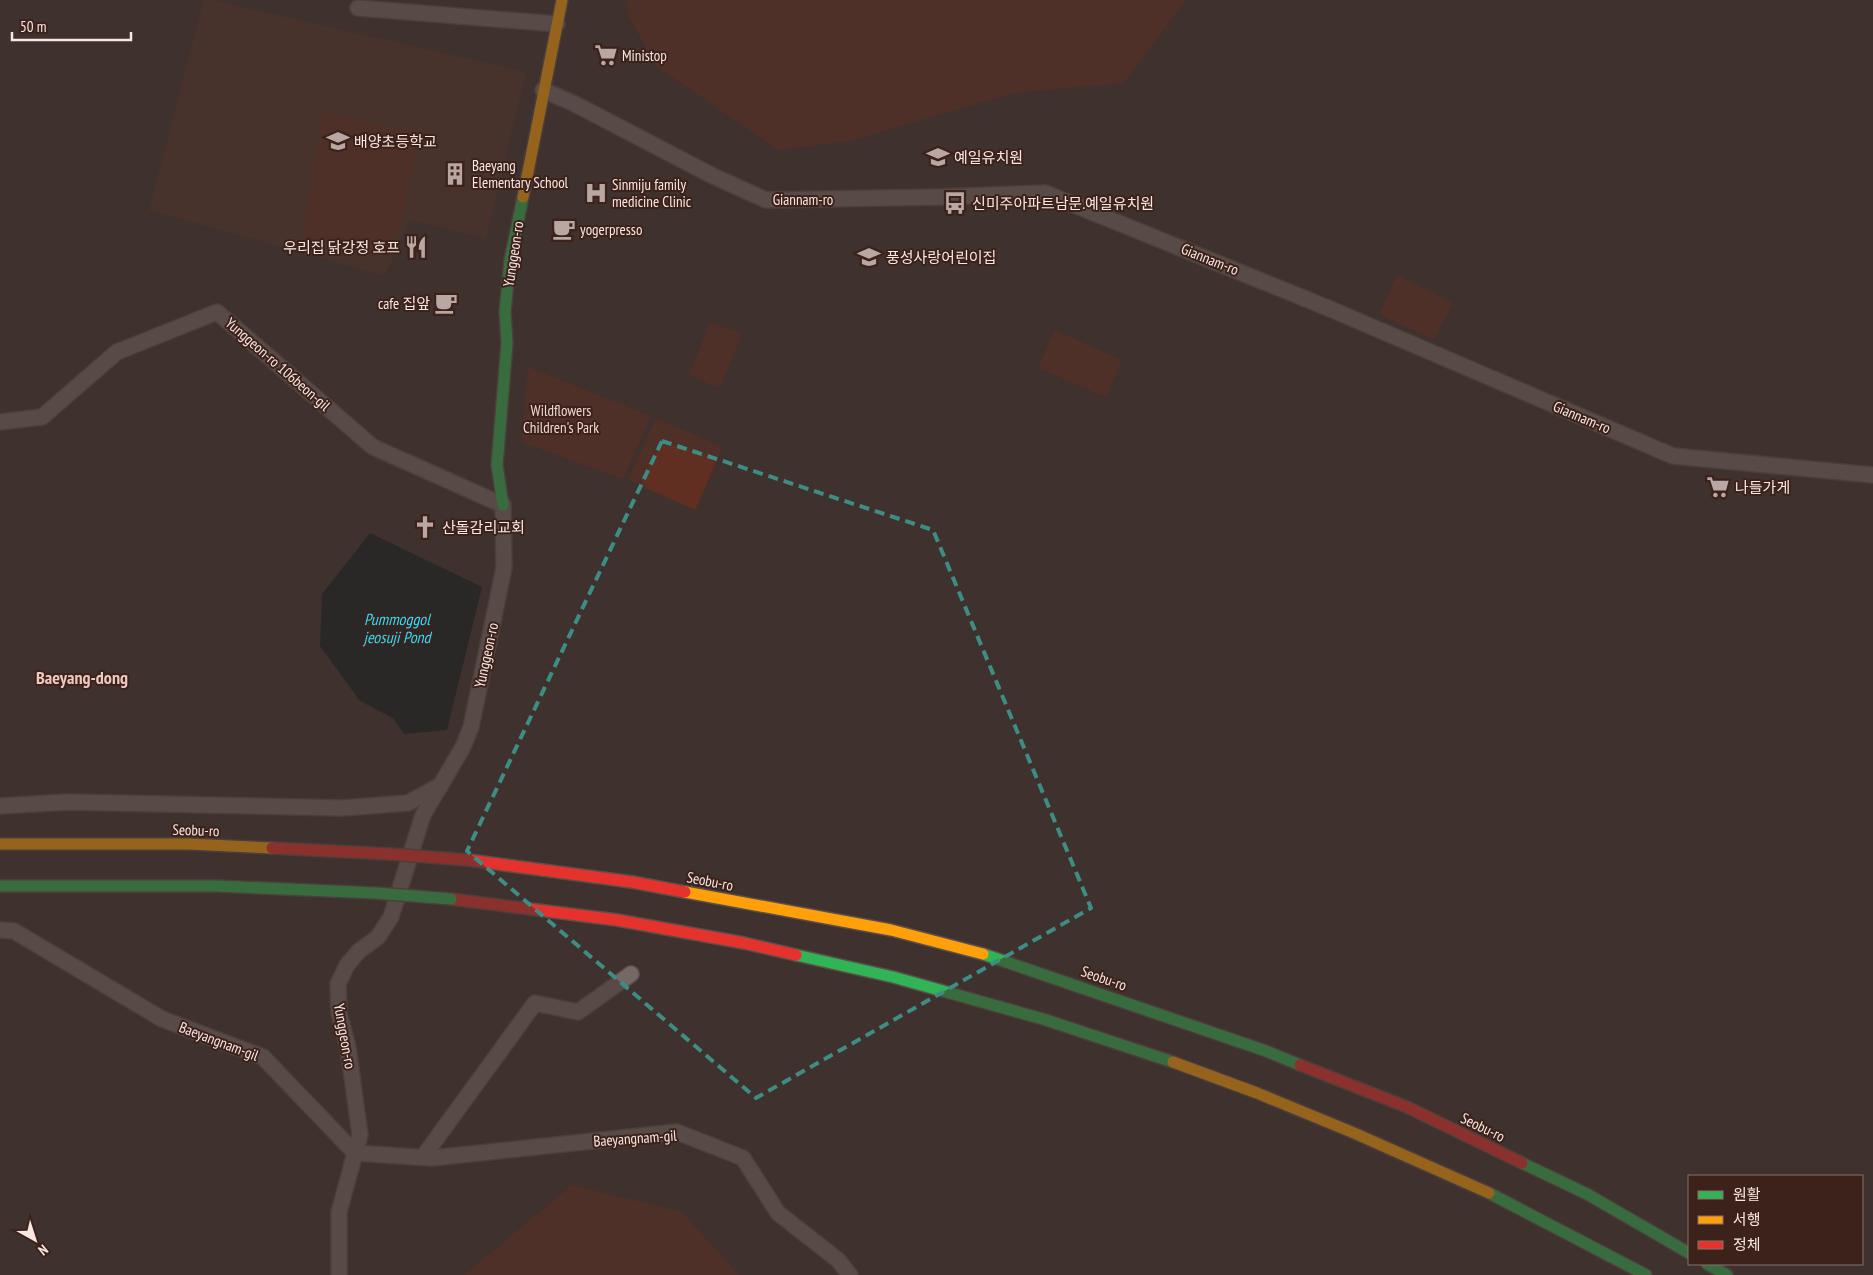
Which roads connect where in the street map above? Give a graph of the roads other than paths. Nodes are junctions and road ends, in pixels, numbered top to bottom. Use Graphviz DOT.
graph roads {
  1 [pos="562,0"];
  2 [pos="358,8"];
  3 [pos="557,24"];
  4 [pos="543,90"];
  5 [pos="0,422"];
  6 [pos="1873,475"];
  7 [pos="503,505"];
  8 [pos="442,784"];
  9 [pos="0,806"];
  10 [pos="0,844"];
  11 [pos="0,886"];
  12 [pos="0,930"];
  13 [pos="631,974"];
  14 [pos="355,1153"];
  15 [pos="423,1157"];
  16 [pos="1688,1252"];
  17 [pos="1709,1265"];
  18 [pos="339,1275"];
  19 [pos="850,1275"];
  20 [pos="1646,1275"];
  21 [pos="1727,1275"];
  1 -- 3 [label="main road, Yunggeon-ro"];
  2 -- 3 [label="street"];
  3 -- 4 [label="main road, Yunggeon-ro"];
  4 -- 6 [label="street, Giannam-ro"];
  4 -- 7 [label="main road, Yunggeon-ro"];
  5 -- 7 [label="street, Yunggeon-ro 106beon-gil"];
  7 -- 8 [label="street, Yunggeon-ro"];
  8 -- 9 [label="street"];
  8 -- 14 [label="street, Yunggeon-ro"];
  10 -- 16 [label="main road, Seobu-ro, bridge"];
  11 -- 20 [label="main road, bridge"];
  12 -- 14 [label="street, Baeyangnam-gil"];
  13 -- 15 [label="street"];
  14 -- 15 [label="street, Baeyangnam-gil"];
  14 -- 18 [label="street, Yunggeon-ro"];
  15 -- 19 [label="street, Baeyangnam-gil"];
  17 -- 21 [label="main road"];
}
